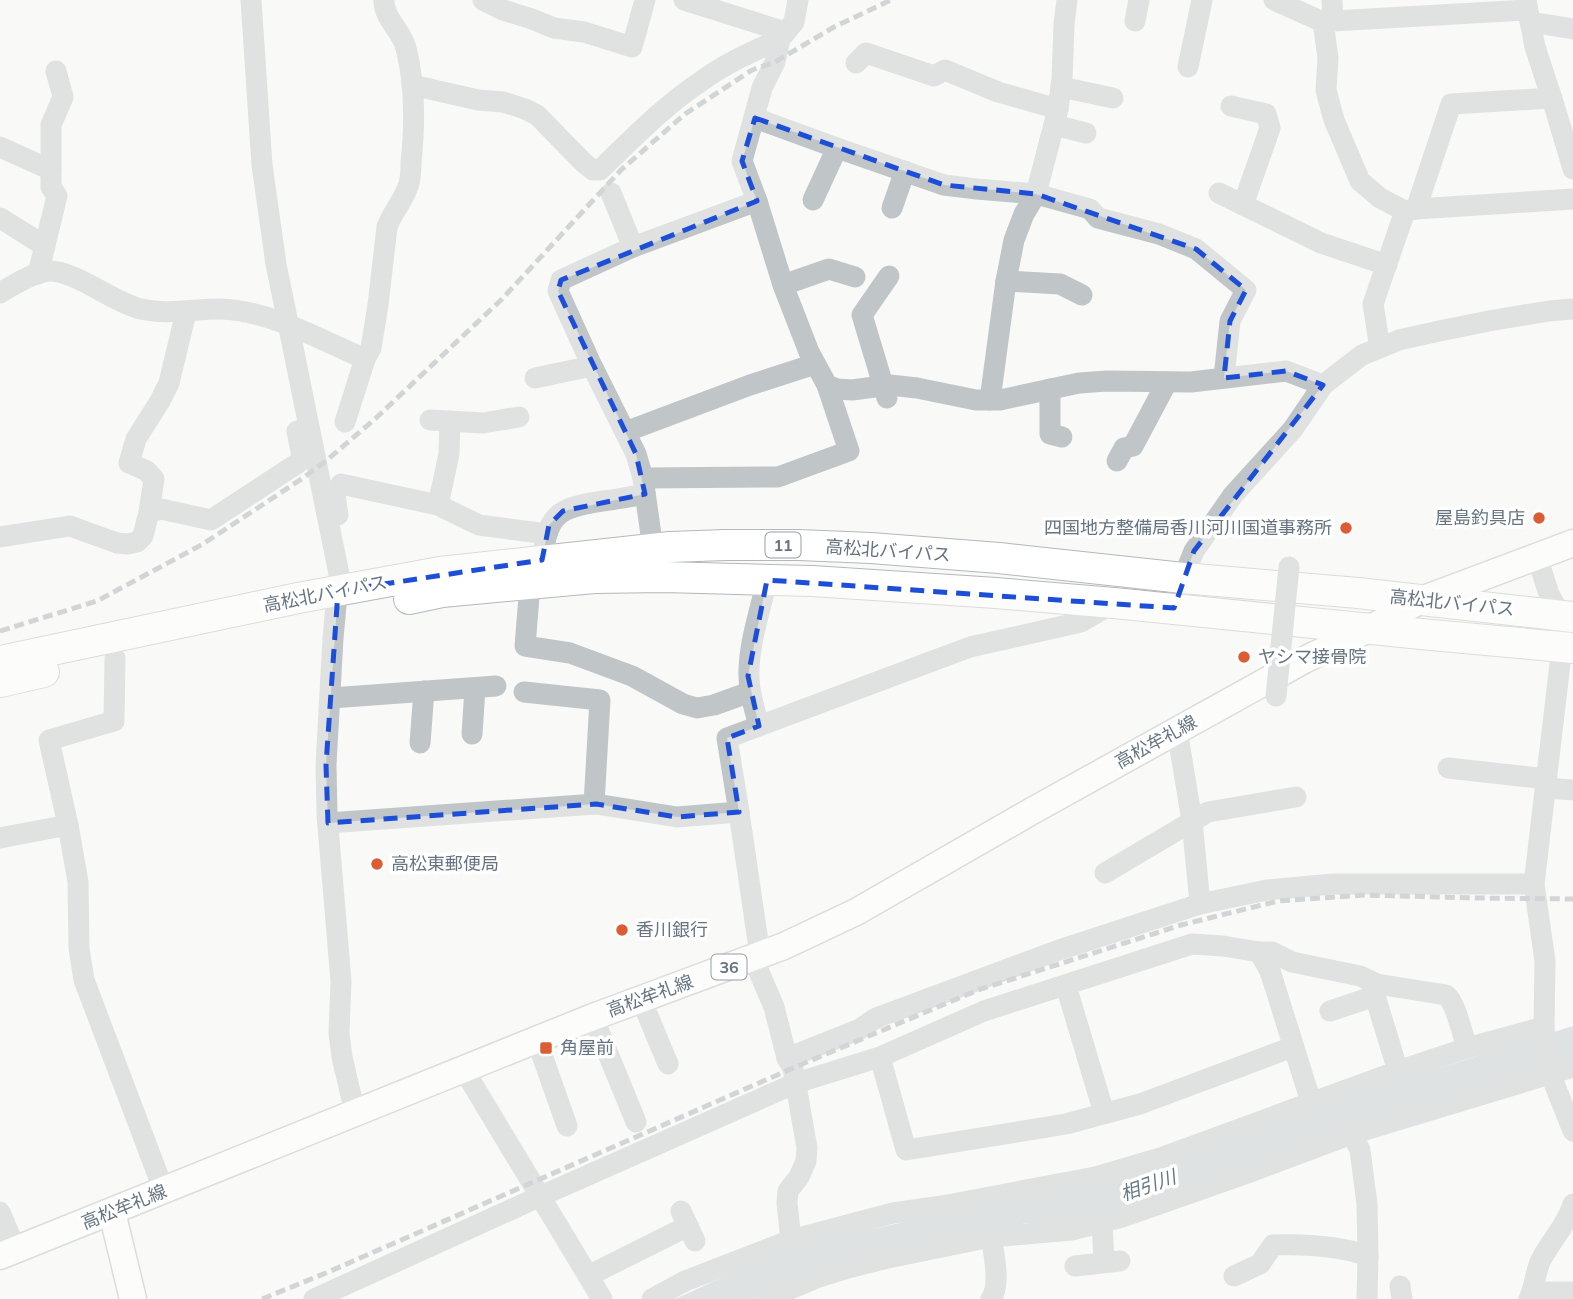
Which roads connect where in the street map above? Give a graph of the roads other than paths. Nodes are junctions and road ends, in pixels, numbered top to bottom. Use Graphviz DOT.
graph roads {
  1 [pos="251,0"];
  2 [pos="383,0"];
  3 [pos="484,0"];
  4 [pos="645,0"];
  5 [pos="684,0"];
  6 [pos="798,0"];
  7 [pos="1067,0"];
  8 [pos="1139,0"];
  9 [pos="1202,0"];
  10 [pos="1274,0"];
  11 [pos="1528,11"];
  12 [pos="1329,14"];
  13 [pos="1135,21"];
  14 [pos="1573,29"];
  15 [pos="782,36"];
  16 [pos="862,51"];
  17 [pos="1188,67"];
  18 [pos="56,71"];
  19 [pos="412,85"];
  20 [pos="1113,98"];
  21 [pos="1552,98"];
  22 [pos="1231,106"];
  23 [pos="1058,107"];
  24 [pos="755,118"];
  25 [pos="1086,133"];
  26 [pos="0,147"];
  27 [pos="837,148"];
  28 [pos="1573,169"];
  29 [pos="51,170"];
  30 [pos="905,171"];
  31 [pos="611,193"];
  32 [pos="1219,193"];
  33 [pos="1036,194"];
  34 [pos="1573,199"];
  35 [pos="813,200"];
  36 [pos="757,201"];
  37 [pos="1243,205"];
  38 [pos="892,208"];
  39 [pos="1410,210"];
  40 [pos="0,218"];
  41 [pos="45,246"];
  42 [pos="633,247"];
  43 [pos="1387,265"];
  44 [pos="38,274"];
  45 [pos="889,276"];
  46 [pos="855,277"];
  47 [pos="1006,281"];
  48 [pos="783,285"];
  49 [pos="0,293"];
  50 [pos="1082,295"];
  51 [pos="1573,309"];
  52 [pos="186,312"];
  53 [pos="282,323"];
  54 [pos="1380,348"];
  55 [pos="365,359"];
  56 [pos="815,364"];
  57 [pos="592,366"];
  58 [pos="535,378"];
  59 [pos="1224,378"];
  60 [pos="1167,382"];
  61 [pos="827,385"];
  62 [pos="1323,385"];
  63 [pos="1050,389"];
  64 [pos="885,393"];
  65 [pos="990,400"];
  66 [pos="519,417"];
  67 [pos="345,422"];
  68 [pos="625,432"];
  69 [pos="1062,438"];
  70 [pos="1117,461"];
  71 [pos="644,486"];
  72 [pos="438,505"];
  73 [pos="149,513"];
  74 [pos="0,537"];
  75 [pos="1573,543"];
  76 [pos="653,549"];
  77 [pos="1538,557"];
  78 [pos="539,560"];
  79 [pos="1289,567"];
  80 [pos="1182,578"];
  81 [pos="767,580"];
  82 [pos="338,592"];
  83 [pos="1421,600"];
  84 [pos="1114,603"];
  85 [pos="1174,608"];
  86 [pos="1567,616"];
  87 [pos="1371,628"];
  88 [pos="1567,647"];
  89 [pos="115,657"];
  90 [pos="0,661"];
  91 [pos="0,682"];
  92 [pos="424,691"];
  93 [pos="524,692"];
  94 [pos="750,692"];
  95 [pos="1276,696"];
  96 [pos="331,698"];
  97 [pos="759,726"];
  98 [pos="1177,730"];
  99 [pos="472,734"];
  100 [pos="420,743"];
  101 [pos="1448,768"];
  102 [pos="1546,783"];
  103 [pos="1573,790"];
  104 [pos="1296,797"];
  105 [pos="594,804"];
  106 [pos="739,812"];
  107 [pos="1192,821"];
  108 [pos="328,823"];
  109 [pos="68,825"];
  110 [pos="0,838"];
  111 [pos="1105,873"];
  112 [pos="1534,884"];
  113 [pos="1200,904"];
  114 [pos="1259,952"];
  115 [pos="756,956"];
  116 [pos="1066,986"];
  117 [pos="1376,990"];
  118 [pos="641,999"];
  119 [pos="1330,1010"];
  120 [pos="593,1017"];
  121 [pos="1544,1031"];
  122 [pos="537,1041"];
  123 [pos="1293,1047"];
  124 [pos="1467,1048"];
  125 [pos="880,1057"];
  126 [pos="787,1058"];
  127 [pos="668,1064"];
  128 [pos="1573,1068"];
  129 [pos="464,1070"];
  130 [pos="1398,1071"];
  131 [pos="1550,1071"];
  132 [pos="796,1083"];
  133 [pos="1311,1102"];
  134 [pos="355,1113"];
  135 [pos="1104,1113"];
  136 [pos="636,1122"];
  137 [pos="567,1126"];
  138 [pos="1573,1131"];
  139 [pos="1352,1134"];
  140 [pos="164,1191"];
  141 [pos="541,1196"];
  142 [pos="1573,1204"];
  143 [pos="0,1212"];
  144 [pos="111,1212"];
  145 [pos="1102,1222"];
  146 [pos="688,1226"];
  147 [pos="991,1237"];
  148 [pos="792,1240"];
  149 [pos="8,1253"];
  150 [pos="1368,1256"];
  151 [pos="1075,1266"];
  152 [pos="588,1276"];
  153 [pos="1234,1276"];
  154 [pos="1573,1292"];
  155 [pos="1531,1296"];
  156 [pos="1366,1297"];
  157 [pos="134,1299"];
  158 [pos="313,1299"];
  159 [pos="602,1299"];
  160 [pos="652,1299"];
  161 [pos="767,1299"];
  162 [pos="991,1299"];
  1 -- 53 [label="street"];
  2 -- 19 [label="street"];
  3 -- 4 [label="street"];
  5 -- 15 [label="street"];
  6 -- 15 [label="street"];
  7 -- 23 [label="street"];
  8 -- 13 [label="street"];
  9 -- 17 [label="street"];
  10 -- 12 [label="street"];
  11 -- 12 [label="street"];
  11 -- 14 [label="street"];
  11 -- 21 [label="street"];
  12 -- 39 [label="street"];
  15 -- 19 [label="street"];
  15 -- 24 [label="street"];
  16 -- 23 [label="street"];
  18 -- 29 [label="street"];
  19 -- 55 [label="street"];
  20 -- 23 [label="street"];
  21 -- 28 [label="street"];
  21 -- 39 [label="street"];
  22 -- 37 [label="street"];
  23 -- 25 [label="street"];
  23 -- 33 [label="street"];
  24 -- 27 [label="street"];
  24 -- 36 [label="street"];
  26 -- 29 [label="street"];
  27 -- 30 [label="street"];
  27 -- 35 [label="street"];
  29 -- 41 [label="street"];
  30 -- 33 [label="street"];
  30 -- 38 [label="street"];
  31 -- 42 [label="street"];
  32 -- 37 [label="street"];
  33 -- 47 [label="street"];
  33 -- 59 [label="street"];
  34 -- 39 [label="street"];
  36 -- 42 [label="street"];
  36 -- 48 [label="street"];
  37 -- 43 [label="street"];
  39 -- 43 [label="street"];
  40 -- 41 [label="street"];
  41 -- 44 [label="street"];
  42 -- 57 [label="street"];
  43 -- 54 [label="street"];
  44 -- 49 [label="street"];
  44 -- 52 [label="street"];
  45 -- 64 [label="street"];
  46 -- 48 [label="street"];
  47 -- 50 [label="street"];
  47 -- 65 [label="street"];
  48 -- 56 [label="street"];
  51 -- 54 [label="street"];
  52 -- 53 [label="street"];
  52 -- 73 [label="street"];
  53 -- 55 [label="street"];
  53 -- 73 [label="street"];
  53 -- 82 [label="street"];
  54 -- 62 [label="street"];
  55 -- 67 [label="street"];
  56 -- 61 [label="street"];
  56 -- 68 [label="street"];
  57 -- 58 [label="street"];
  57 -- 68 [label="street"];
  59 -- 60 [label="street"];
  59 -- 62 [label="street"];
  60 -- 63 [label="street"];
  60 -- 70 [label="street"];
  61 -- 64 [label="street"];
  61 -- 71 [label="street"];
  62 -- 80 [label="street"];
  63 -- 65 [label="street"];
  63 -- 69 [label="street"];
  64 -- 65 [label="street"];
  66 -- 72 [label="street"];
  68 -- 71 [label="street"];
  71 -- 76 [label="street"];
  71 -- 78 [label="street"];
  72 -- 78 [label="street"];
  72 -- 82 [label="street"];
  73 -- 74 [label="street"];
  75 -- 77 [label="main road, 高松牟礼線"];
  76 -- 78 [label="highway, 高松北バイパス / 11"];
  76 -- 80 [label="highway, 高松北バイパス / 11"];
  77 -- 83 [label="main road, 高松牟礼線"];
  77 -- 86 [label="street"];
  78 -- 81 [label="highway, 高松北バイパス / 11"];
  78 -- 82 [label="highway, 高松北バイパス / 11"];
  78 -- 94 [label="street"];
  79 -- 95 [label="street, bridge"];
  80 -- 83 [label="highway, 高松北バイパス / 11"];
  80 -- 85 [label="street"];
  81 -- 84 [label="highway, 高松北バイパス / 11"];
  81 -- 94 [label="street"];
  82 -- 89 [label="highway, 高松北バイパス / 11"];
  82 -- 90 [label="highway, 高松北バイパス / 11"];
  82 -- 96 [label="street"];
  83 -- 86 [label="highway, 高松北バイパス / 11"];
  83 -- 87 [label="main road, 高松牟礼線 / 36"];
  84 -- 85 [label="highway, 高松北バイパス / 11"];
  84 -- 97 [label="street"];
  85 -- 87 [label="highway, 高松北バイパス / 11"];
  86 -- 88 [label="street"];
  87 -- 88 [label="highway, 高松北バイパス / 11"];
  87 -- 98 [label="main road, 高松牟礼線 / 36"];
  88 -- 102 [label="street"];
  89 -- 91 [label="highway, 高松北バイパス / 11"];
  89 -- 109 [label="street"];
  92 -- 96 [label="street"];
  92 -- 99 [label="street"];
  92 -- 100 [label="street"];
  93 -- 105 [label="street"];
  94 -- 97 [label="street"];
  96 -- 108 [label="street"];
  97 -- 106 [label="street"];
  98 -- 107 [label="street"];
  98 -- 115 [label="main road, 高松牟礼線 / 36"];
  101 -- 102 [label="street"];
  102 -- 103 [label="street"];
  102 -- 112 [label="street"];
  104 -- 107 [label="street"];
  105 -- 106 [label="street"];
  105 -- 108 [label="street"];
  106 -- 115 [label="street"];
  107 -- 111 [label="street"];
  107 -- 113 [label="street"];
  108 -- 134 [label="street"];
  109 -- 110 [label="street"];
  109 -- 140 [label="street"];
  112 -- 113 [label="street"];
  112 -- 121 [label="street"];
  113 -- 126 [label="street"];
  114 -- 116 [label="street"];
  114 -- 117 [label="street"];
  114 -- 123 [label="street"];
  115 -- 118 [label="main road, 高松牟礼線 / 36"];
  115 -- 126 [label="street"];
  116 -- 125 [label="street"];
  116 -- 135 [label="street"];
  117 -- 119 [label="street"];
  117 -- 124 [label="street"];
  117 -- 130 [label="street"];
  118 -- 120 [label="main road, 高松牟礼線 / 36"];
  118 -- 127 [label="street"];
  120 -- 122 [label="main road, 高松牟礼線 / 36"];
  120 -- 136 [label="street"];
  121 -- 124 [label="street"];
  121 -- 131 [label="street"];
  122 -- 129 [label="main road, 高松牟礼線 / 36"];
  122 -- 137 [label="street"];
  123 -- 133 [label="street"];
  123 -- 135 [label="street"];
  124 -- 130 [label="street"];
  125 -- 132 [label="street"];
  125 -- 135 [label="street"];
  126 -- 132 [label="street"];
  128 -- 131 [label="street"];
  129 -- 134 [label="main road, 高松牟礼線 / 36"];
  129 -- 141 [label="street"];
  130 -- 133 [label="street"];
  131 -- 138 [label="street"];
  131 -- 139 [label="street"];
  132 -- 141 [label="street"];
  132 -- 148 [label="street"];
  133 -- 148 [label="street"];
  134 -- 140 [label="main road, 高松牟礼線 / 36"];
  139 -- 145 [label="street"];
  139 -- 150 [label="street"];
  140 -- 144 [label="main road, 高松牟礼線 / 36"];
  141 -- 152 [label="street"];
  141 -- 158 [label="street"];
  142 -- 155 [label="street"];
  143 -- 149 [label="street"];
  144 -- 149 [label="main road, 高松牟礼線 / 36"];
  144 -- 157 [label="main road"];
  145 -- 147 [label="street"];
  145 -- 151 [label="street"];
  146 -- 152 [label="street"];
  147 -- 161 [label="street"];
  147 -- 162 [label="street"];
  148 -- 160 [label="street"];
  150 -- 153 [label="street"];
  150 -- 156 [label="street"];
  152 -- 159 [label="street"];
  154 -- 155 [label="street"];
}
